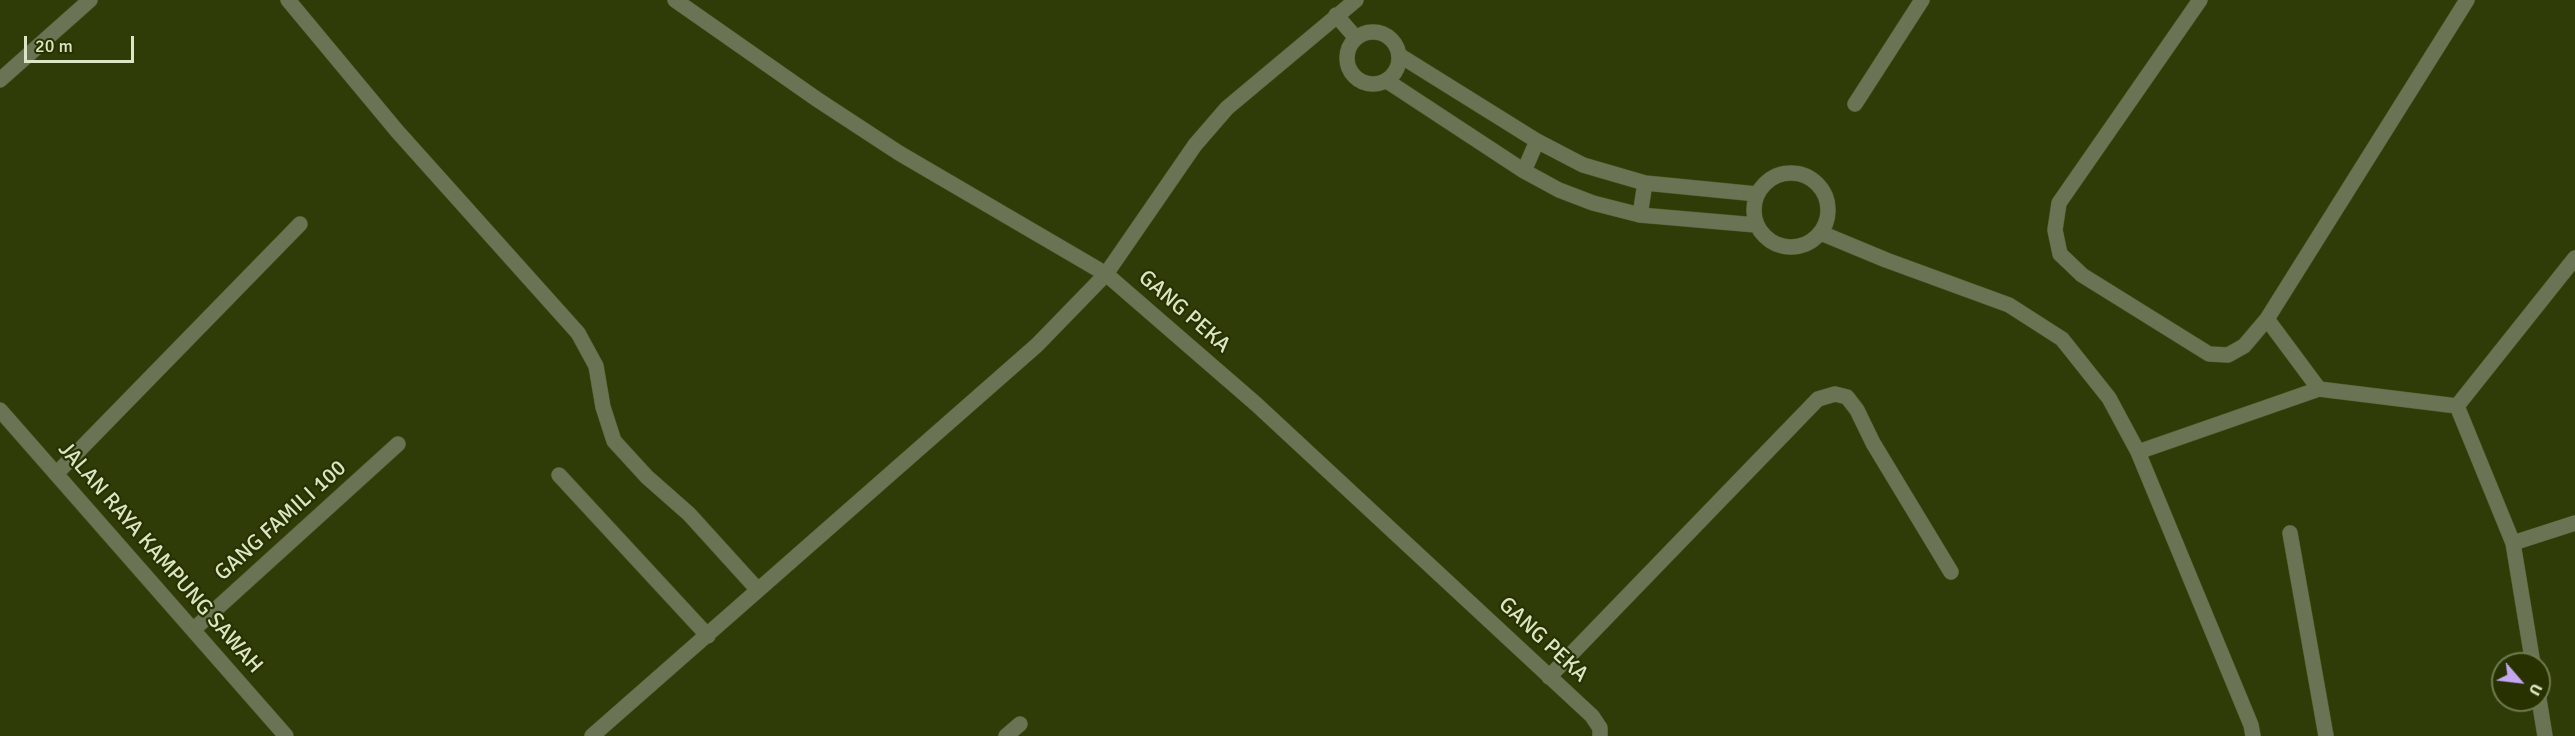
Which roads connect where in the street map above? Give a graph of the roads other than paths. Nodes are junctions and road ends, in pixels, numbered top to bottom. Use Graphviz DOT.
graph roads {
  1 [pos="90,0"];
  2 [pos="288,0"];
  3 [pos="675,0"];
  4 [pos="1356,0"];
  5 [pos="1922,0"];
  6 [pos="2200,0"];
  7 [pos="2467,0"];
  8 [pos="1336,15"];
  9 [pos="1356,38"];
  10 [pos="1399,55"];
  11 [pos="0,80"];
  12 [pos="1387,81"];
  13 [pos="1855,104"];
  14 [pos="1537,141"];
  15 [pos="1524,171"];
  16 [pos="1645,183"];
  17 [pos="1757,194"];
  18 [pos="1640,215"];
  19 [pos="300,224"];
  20 [pos="1756,225"];
  21 [pos="1821,233"];
  22 [pos="2575,258"];
  23 [pos="1106,274"];
  24 [pos="2267,319"];
  25 [pos="2319,388"];
  26 [pos="2457,406"];
  27 [pos="0,410"];
  28 [pos="398,444"];
  29 [pos="2138,453"];
  30 [pos="56,474"];
  31 [pos="559,475"];
  32 [pos="2575,523"];
  33 [pos="2290,533"];
  34 [pos="2512,543"];
  35 [pos="1951,572"];
  36 [pos="758,590"];
  37 [pos="193,630"];
  38 [pos="708,636"];
  39 [pos="2531,652"];
  40 [pos="1549,677"];
  41 [pos="2541,712"];
  42 [pos="1020,724"];
  43 [pos="286,736"];
  44 [pos="592,736"];
  45 [pos="1006,736"];
  46 [pos="1600,736"];
  47 [pos="2253,736"];
  48 [pos="2326,736"];
  49 [pos="2545,736"];
  1 -- 11 [label="street"];
  2 -- 36 [label="street"];
  3 -- 23 [label="street, GANG PEKA"];
  4 -- 8 [label="street"];
  5 -- 13 [label="street"];
  6 -- 24 [label="street"];
  7 -- 24 [label="street"];
  8 -- 9 [label="street"];
  8 -- 23 [label="street"];
  9 -- 10 [label="street"];
  9 -- 12 [label="street"];
  10 -- 12 [label="street"];
  10 -- 14 [label="street"];
  12 -- 15 [label="street"];
  14 -- 15 [label="street"];
  14 -- 16 [label="street"];
  15 -- 18 [label="street"];
  16 -- 17 [label="street"];
  16 -- 18 [label="street"];
  17 -- 20 [label="street"];
  17 -- 21 [label="street"];
  18 -- 20 [label="street"];
  19 -- 30 [label="street"];
  20 -- 21 [label="street"];
  21 -- 29 [label="street"];
  22 -- 26 [label="street"];
  23 -- 36 [label="street"];
  23 -- 40 [label="street, GANG PEKA"];
  24 -- 25 [label="street"];
  25 -- 26 [label="street"];
  25 -- 29 [label="street"];
  26 -- 34 [label="street"];
  27 -- 30 [label="street, JALAN RAYA KAMPUNG SAWAH"];
  28 -- 37 [label="street, GANG FAMILI 100"];
  29 -- 47 [label="street"];
  30 -- 37 [label="street, JALAN RAYA KAMPUNG SAWAH"];
  31 -- 38 [label="street"];
  32 -- 34 [label="street"];
  33 -- 48 [label="street"];
  34 -- 39 [label="street"];
  35 -- 40 [label="street"];
  36 -- 38 [label="street"];
  37 -- 43 [label="street, JALAN RAYA KAMPUNG SAWAH"];
  38 -- 44 [label="street"];
  40 -- 46 [label="street, GANG PEKA"];
  41 -- 49 [label="street"];
  42 -- 45 [label="street"];
}
